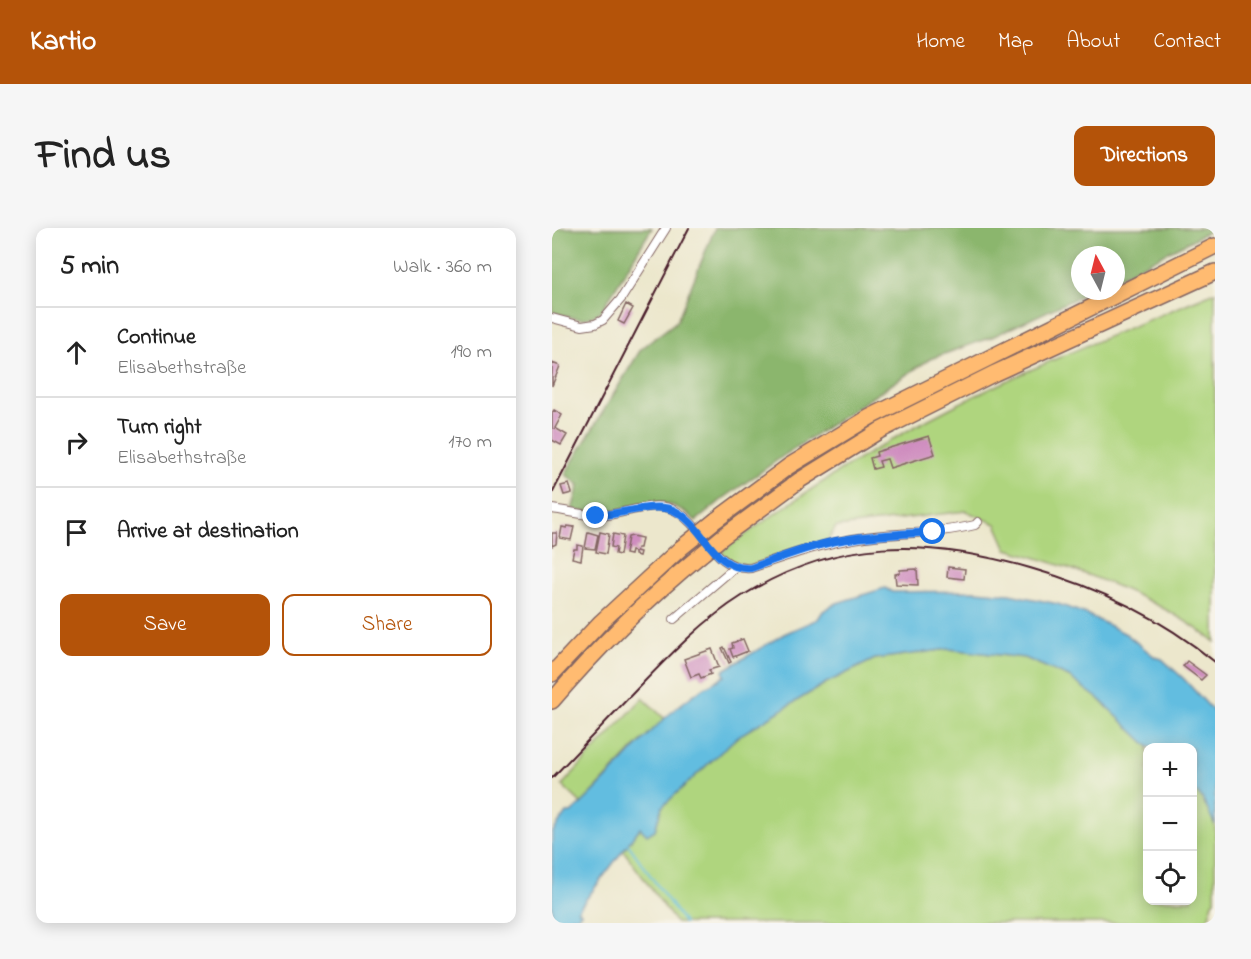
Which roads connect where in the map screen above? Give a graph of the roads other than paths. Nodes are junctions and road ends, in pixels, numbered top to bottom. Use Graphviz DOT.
graph roads {
  1 [pos="666,228"];
  2 [pos="1215,246"];
  3 [pos="1215,254"];
  4 [pos="1215,272"];
  5 [pos="1215,279"];
  6 [pos="1149,302"];
  7 [pos="552,318"];
  8 [pos="1053,327"];
  9 [pos="552,509"];
  10 [pos="978,522"];
  11 [pos="735,567"];
  12 [pos="674,620"];
  13 [pos="552,674"];
  14 [pos="552,701"];
  1 -- 7 [label="street"];
  2 -- 8 [label="highway"];
  3 -- 8 [label="highway"];
  4 -- 6 [label="highway"];
  5 -- 6 [label="highway"];
  6 -- 14 [label="highway, bridge"];
  8 -- 13 [label="highway, bridge"];
  9 -- 11 [label="street"];
  10 -- 11 [label="street"];
  11 -- 12 [label="street"];
}
